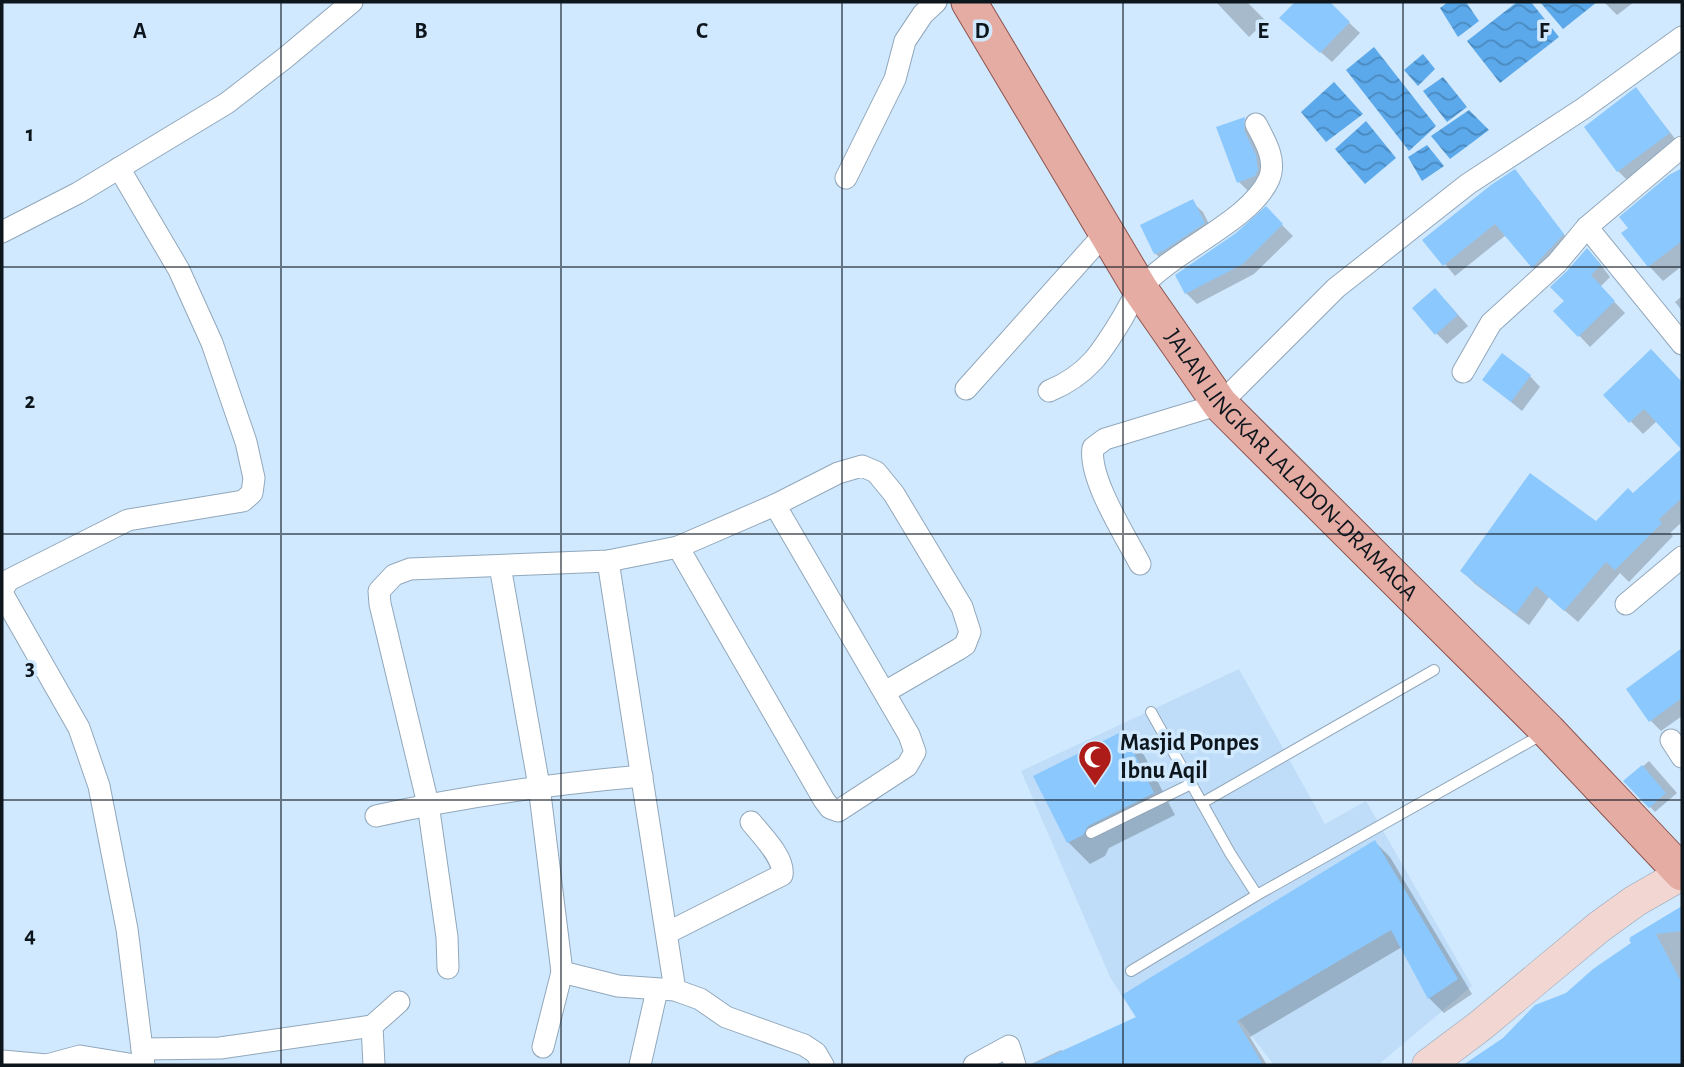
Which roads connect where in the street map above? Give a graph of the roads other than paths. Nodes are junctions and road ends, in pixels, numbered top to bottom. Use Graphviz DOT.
graph roads {
  1 [pos="352,2"];
  2 [pos="936,2"];
  3 [pos="969,2"];
  4 [pos="1682,37"];
  5 [pos="1256,124"];
  6 [pos="1682,147"];
  7 [pos="119,168"];
  8 [pos="846,178"];
  9 [pos="1587,227"];
  10 [pos="1107,231"];
  11 [pos="2,232"];
  12 [pos="1140,289"];
  13 [pos="1682,344"];
  14 [pos="1463,372"];
  15 [pos="966,389"];
  16 [pos="1049,391"];
  17 [pos="1220,404"];
  18 [pos="775,505"];
  19 [pos="678,547"];
  20 [pos="1682,557"];
  21 [pos="608,561"];
  22 [pos="1140,564"];
  23 [pos="500,566"];
  24 [pos="2,592"];
  25 [pos="1626,604"];
  26 [pos="1434,670"];
  27 [pos="885,692"];
  28 [pos="1151,712"];
  29 [pos="1548,731"];
  30 [pos="642,776"];
  31 [pos="1191,784"];
  32 [pos="539,786"];
  33 [pos="1202,803"];
  34 [pos="428,804"];
  35 [pos="376,816"];
  36 [pos="751,822"];
  37 [pos="1091,833"];
  38 [pos="1682,873"];
  39 [pos="1257,895"];
  40 [pos="667,933"];
  41 [pos="448,968"];
  42 [pos="1132,971"];
  43 [pos="562,972"];
  44 [pos="666,990"];
  45 [pos="399,1002"];
  46 [pos="372,1026"];
  47 [pos="543,1047"];
  48 [pos="222,1056"];
  49 [pos="140,1060"];
  50 [pos="2,1061"];
  51 [pos="374,1065"];
  52 [pos="640,1065"];
  53 [pos="823,1065"];
  54 [pos="974,1065"];
  55 [pos="1015,1065"];
  56 [pos="1428,1065"];
  1 -- 7 [label="street"];
  2 -- 8 [label="street"];
  3 -- 10 [label="main road, JALAN LINGKAR LALADON-DRAMAGA"];
  4 -- 17 [label="street"];
  5 -- 12 [label="street"];
  6 -- 9 [label="street"];
  7 -- 11 [label="street"];
  7 -- 24 [label="street"];
  9 -- 13 [label="street"];
  9 -- 14 [label="street"];
  10 -- 12 [label="main road, JALAN LINGKAR LALADON-DRAMAGA"];
  10 -- 15 [label="street"];
  12 -- 16 [label="street"];
  12 -- 17 [label="main road, JALAN LINGKAR LALADON-DRAMAGA"];
  17 -- 22 [label="street"];
  17 -- 29 [label="main road, JALAN LINGKAR LALADON-DRAMAGA"];
  18 -- 19 [label="street"];
  18 -- 27 [label="street"];
  18 -- 27 [label="street"];
  19 -- 21 [label="street"];
  19 -- 27 [label="street"];
  20 -- 25 [label="street"];
  21 -- 23 [label="street"];
  21 -- 30 [label="street"];
  23 -- 32 [label="street"];
  23 -- 34 [label="street"];
  24 -- 49 [label="street"];
  26 -- 33 [label="lane"];
  28 -- 31 [label="lane"];
  29 -- 38 [label="main road, JALAN LINGKAR LALADON-DRAMAGA"];
  29 -- 39 [label="lane"];
  30 -- 32 [label="street"];
  30 -- 40 [label="street"];
  31 -- 33 [label="lane"];
  31 -- 37 [label="lane"];
  32 -- 34 [label="street"];
  32 -- 43 [label="street"];
  33 -- 39 [label="lane"];
  34 -- 35 [label="street"];
  34 -- 41 [label="street"];
  36 -- 40 [label="street"];
  38 -- 56 [label="main road"];
  39 -- 42 [label="lane"];
  40 -- 44 [label="street"];
  43 -- 44 [label="street"];
  43 -- 47 [label="street"];
  44 -- 52 [label="street"];
  44 -- 53 [label="street"];
  45 -- 46 [label="street"];
  46 -- 48 [label="street"];
  46 -- 51 [label="street"];
  48 -- 49 [label="street"];
  49 -- 50 [label="street"];
  54 -- 55 [label="street"];
}
